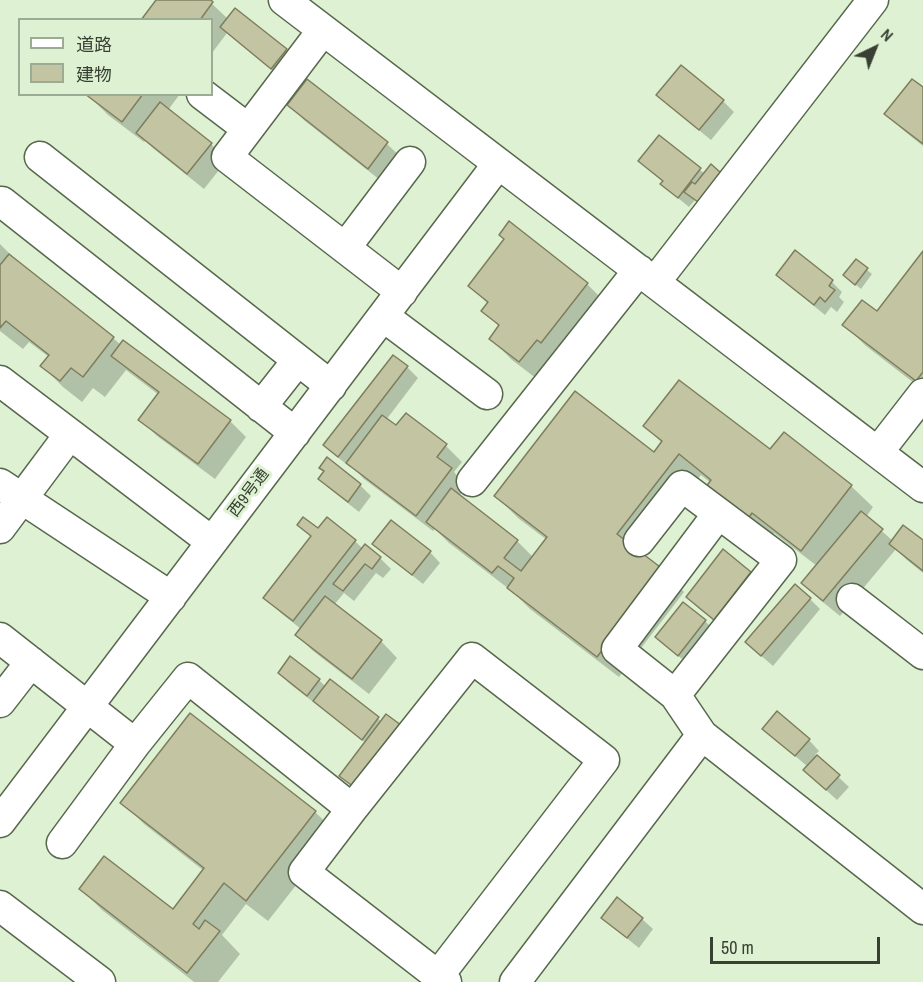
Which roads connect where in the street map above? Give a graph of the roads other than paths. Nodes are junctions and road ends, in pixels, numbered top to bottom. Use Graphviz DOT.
graph roads {
  1 [pos="284,0"];
  2 [pos="873,0"];
  3 [pos="323,30"];
  4 [pos="205,96"];
  5 [pos="248,129"];
  6 [pos="40,157"];
  7 [pos="410,162"];
  8 [pos="498,164"];
  9 [pos="2,202"];
  10 [pos="345,248"];
  11 [pos="647,276"];
  12 [pos="402,292"];
  13 [pos="383,316"];
  14 [pos="298,360"];
  15 [pos="0,381"];
  16 [pos="331,386"];
  17 [pos="488,394"];
  18 [pos="923,394"];
  19 [pos="261,407"];
  20 [pos="295,433"];
  21 [pos="70,434"];
  22 [pos="878,452"];
  23 [pos="472,481"];
  24 [pos="922,484"];
  25 [pos="11,491"];
  26 [pos="718,514"];
  27 [pos="0,528"];
  28 [pos="639,541"];
  29 [pos="212,542"];
  30 [pos="171,597"];
  31 [pos="852,599"];
  32 [pos="0,638"];
  33 [pos="923,654"];
  34 [pos="31,662"];
  35 [pos="675,695"];
  36 [pos="0,702"];
  37 [pos="87,707"];
  38 [pos="702,735"];
  39 [pos="135,744"];
  40 [pos="352,809"];
  41 [pos="0,822"];
  42 [pos="62,843"];
  43 [pos="0,906"];
  44 [pos="923,909"];
  45 [pos="442,979"];
  46 [pos="100,982"];
  47 [pos="515,982"];
  1 -- 3 [label="street"];
  2 -- 11 [label="street"];
  3 -- 5 [label="street"];
  3 -- 8 [label="street"];
  4 -- 5 [label="street"];
  5 -- 10 [label="street"];
  6 -- 14 [label="street"];
  7 -- 10 [label="street"];
  8 -- 11 [label="street"];
  8 -- 12 [label="street, 西9号通"];
  9 -- 19 [label="street"];
  10 -- 12 [label="street"];
  11 -- 22 [label="street"];
  11 -- 23 [label="street"];
  12 -- 13 [label="street, 西9号通"];
  13 -- 16 [label="street, 西9号通"];
  13 -- 17 [label="street"];
  14 -- 16 [label="street"];
  14 -- 19 [label="street"];
  15 -- 21 [label="street"];
  16 -- 20 [label="street, 西9号通"];
  18 -- 22 [label="street"];
  19 -- 20 [label="street"];
  20 -- 29 [label="street, 西9号通"];
  21 -- 25 [label="street"];
  21 -- 29 [label="street"];
  22 -- 24 [label="street"];
  25 -- 27 [label="street"];
  25 -- 30 [label="street"];
  26 -- 28 [label="street"];
  26 -- 35 [label="street"];
  26 -- 35 [label="street"];
  29 -- 30 [label="street, 西9号通"];
  30 -- 37 [label="street, 西9号通"];
  31 -- 33 [label="street"];
  32 -- 34 [label="street"];
  34 -- 36 [label="street"];
  34 -- 37 [label="street"];
  35 -- 38 [label="street"];
  37 -- 39 [label="street"];
  37 -- 41 [label="street, 西9号通"];
  38 -- 44 [label="street"];
  38 -- 47 [label="street"];
  39 -- 40 [label="street"];
  39 -- 42 [label="street"];
  40 -- 45 [label="street"];
  40 -- 45 [label="street"];
  43 -- 46 [label="street"];
}
